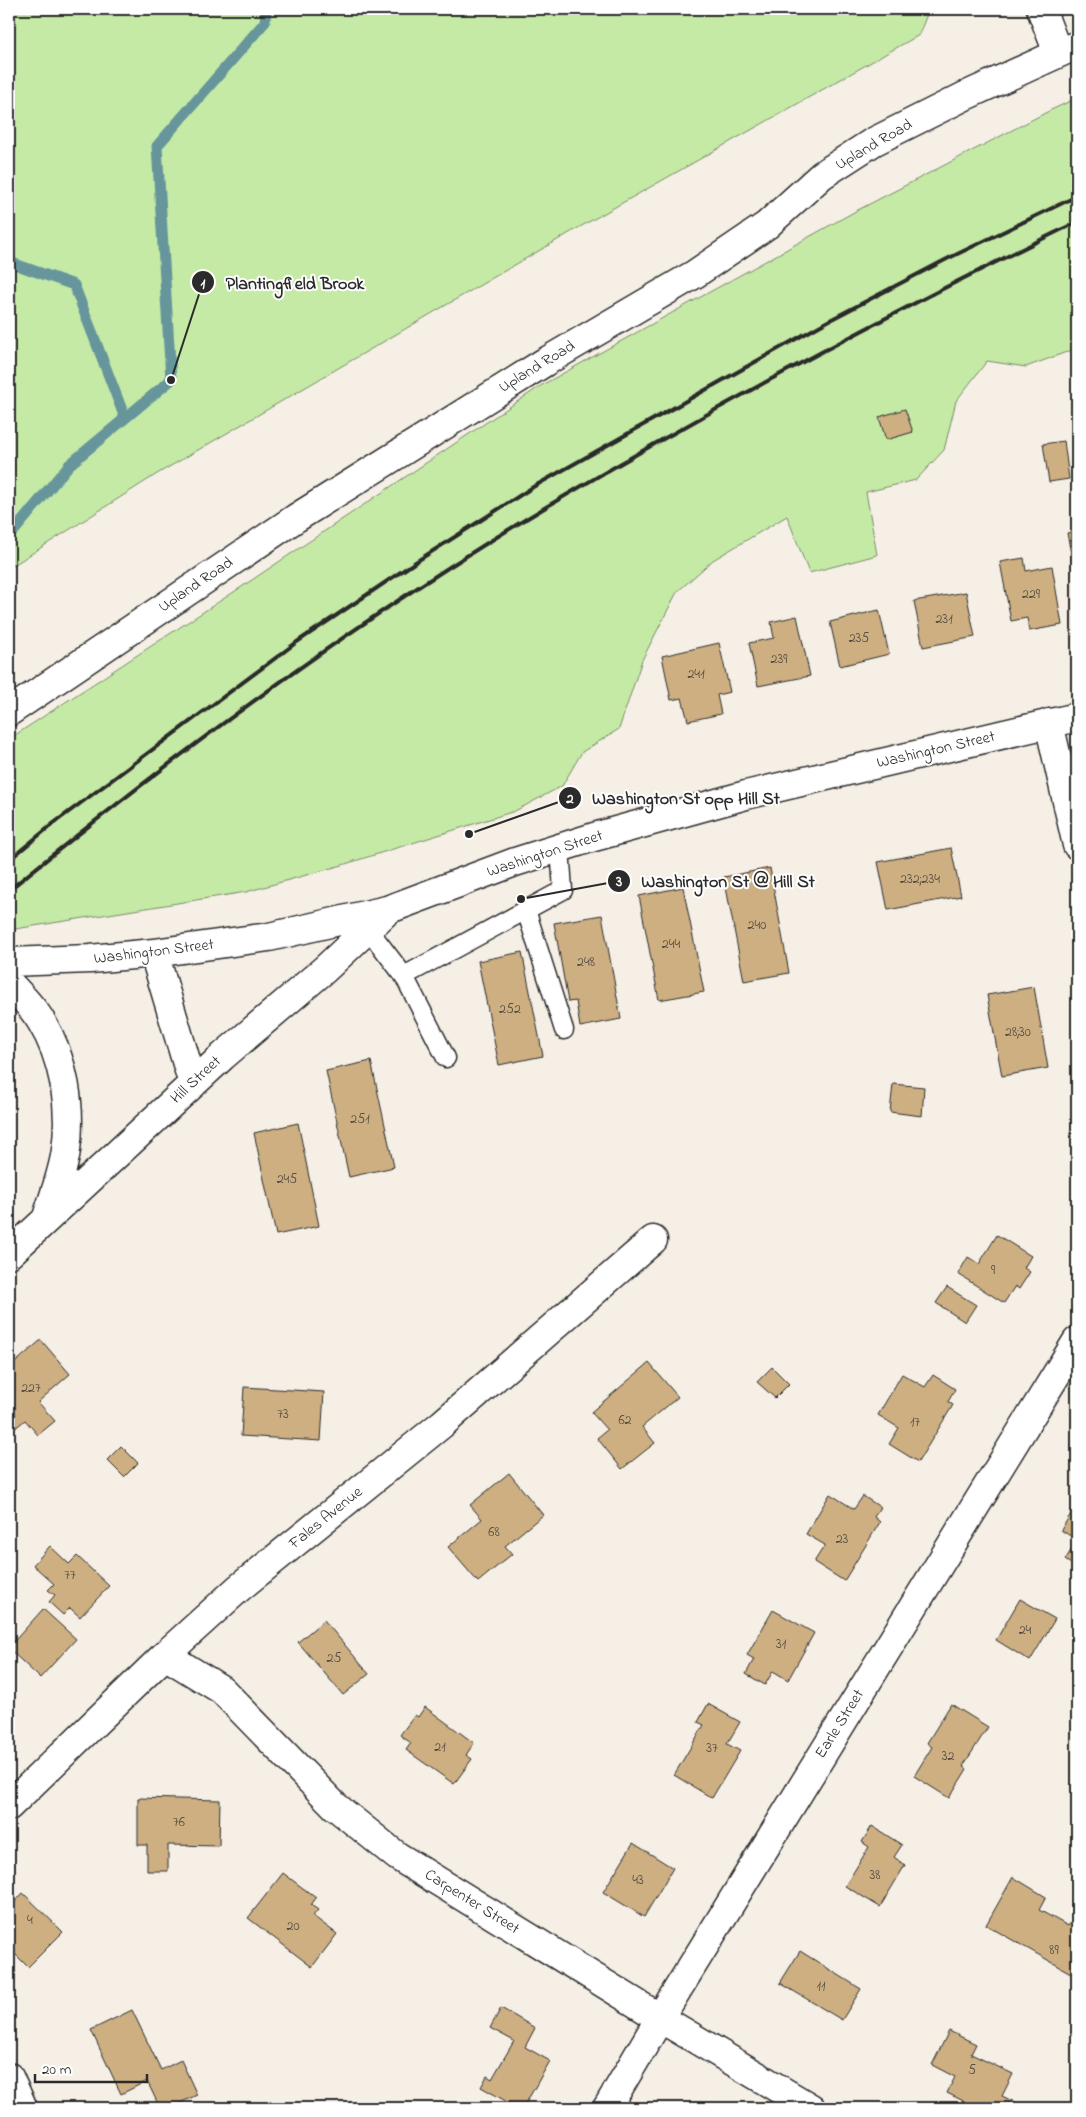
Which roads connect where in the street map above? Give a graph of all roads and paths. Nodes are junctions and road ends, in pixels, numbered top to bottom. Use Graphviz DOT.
graph roads {
  1 [pos="1041,9"];
  2 [pos="1068,49"];
  3 [pos="9,712"];
  4 [pos="1077,717"];
  5 [pos="1048,723"];
  6 [pos="1077,845"];
  7 [pos="560,848"];
  8 [pos="387,910"];
  9 [pos="526,910"];
  10 [pos="368,929"];
  11 [pos="154,954"];
  12 [pos="9,962"];
  13 [pos="404,976"];
  14 [pos="9,983"];
  15 [pos="564,1030"];
  16 [pos="446,1058"];
  17 [pos="193,1084"];
  18 [pos="47,1218"];
  19 [pos="653,1240"];
  20 [pos="9,1254"];
  21 [pos="1077,1341"];
  22 [pos="165,1655"];
  23 [pos="9,1806"];
  24 [pos="660,2018"];
  25 [pos="9,2077"];
  26 [pos="23,2108"];
  27 [pos="607,2108"];
  28 [pos="811,2108"];
  1 -- 2 [label="street"];
  2 -- 3 [label="street, Upland Road"];
  4 -- 5 [label="street, Washington Street"];
  5 -- 6 [label="street"];
  5 -- 7 [label="street, Washington Street"];
  7 -- 8 [label="street, Washington Street"];
  7 -- 9 [label="lane"];
  8 -- 10 [label="street, Hill Street"];
  8 -- 11 [label="street, Washington Street"];
  9 -- 13 [label="lane"];
  9 -- 15 [label="lane"];
  10 -- 13 [label="lane"];
  10 -- 17 [label="street, Hill Street"];
  11 -- 12 [label="street, Washington Street"];
  11 -- 17 [label="street"];
  13 -- 16 [label="lane"];
  14 -- 18 [label="street"];
  17 -- 18 [label="street, Hill Street"];
  18 -- 20 [label="street, Hill Street"];
  19 -- 22 [label="street, Fales Avenue"];
  21 -- 24 [label="street, Earle Street"];
  22 -- 23 [label="street, Fales Avenue"];
  22 -- 24 [label="street, Carpenter Street"];
  24 -- 27 [label="street, Earle Street"];
  24 -- 28 [label="street, Carpenter Street"];
  25 -- 26 [label="street"];
}
